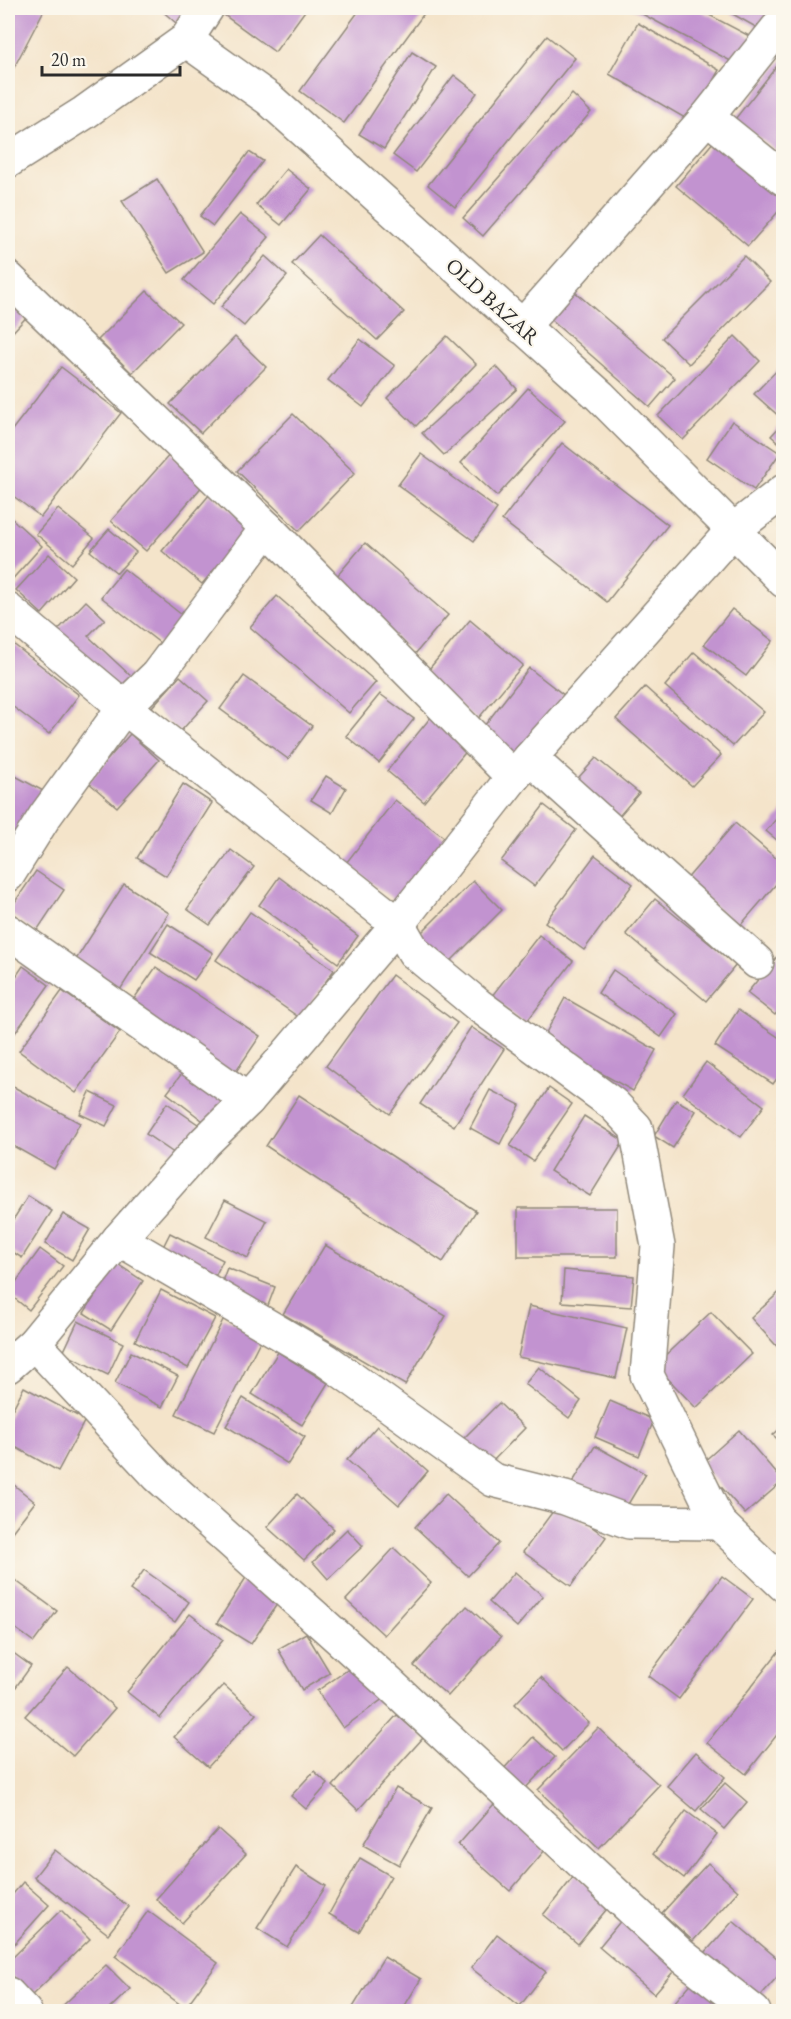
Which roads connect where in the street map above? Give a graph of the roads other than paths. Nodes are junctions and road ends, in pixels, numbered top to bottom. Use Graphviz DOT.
graph roads {
  1 [pos="207,8"];
  2 [pos="783,20"];
  3 [pos="186,40"];
  4 [pos="707,117"];
  5 [pos="8,161"];
  6 [pos="783,179"];
  7 [pos="8,278"];
  8 [pos="522,327"];
  9 [pos="783,491"];
  10 [pos="267,528"];
  11 [pos="732,531"];
  12 [pos="783,581"];
  13 [pos="8,610"];
  14 [pos="124,707"];
  15 [pos="522,768"];
  16 [pos="8,875"];
  17 [pos="398,924"];
  18 [pos="8,932"];
  19 [pos="758,962"];
  20 [pos="248,1100"];
  21 [pos="119,1239"];
  22 [pos="34,1342"];
  23 [pos="8,1366"];
  24 [pos="718,1523"];
  25 [pos="783,1585"];
  26 [pos="8,1994"];
  27 [pos="25,2012"];
  28 [pos="754,2012"];
  1 -- 3 [label="street"];
  2 -- 4 [label="street"];
  3 -- 5 [label="street"];
  3 -- 8 [label="street, OLD BAZAR"];
  4 -- 6 [label="street"];
  4 -- 8 [label="street"];
  7 -- 10 [label="street"];
  8 -- 11 [label="street, OLD BAZAR"];
  9 -- 11 [label="street"];
  10 -- 14 [label="street"];
  10 -- 15 [label="street"];
  11 -- 12 [label="street, OLD BAZAR"];
  11 -- 15 [label="street"];
  13 -- 14 [label="street"];
  14 -- 16 [label="street"];
  14 -- 17 [label="street"];
  15 -- 17 [label="street"];
  15 -- 19 [label="street"];
  17 -- 20 [label="street"];
  17 -- 24 [label="street"];
  18 -- 20 [label="street"];
  20 -- 21 [label="street"];
  21 -- 22 [label="street"];
  21 -- 24 [label="street"];
  22 -- 23 [label="street"];
  22 -- 28 [label="street"];
  24 -- 25 [label="street"];
  26 -- 27 [label="street"];
}
